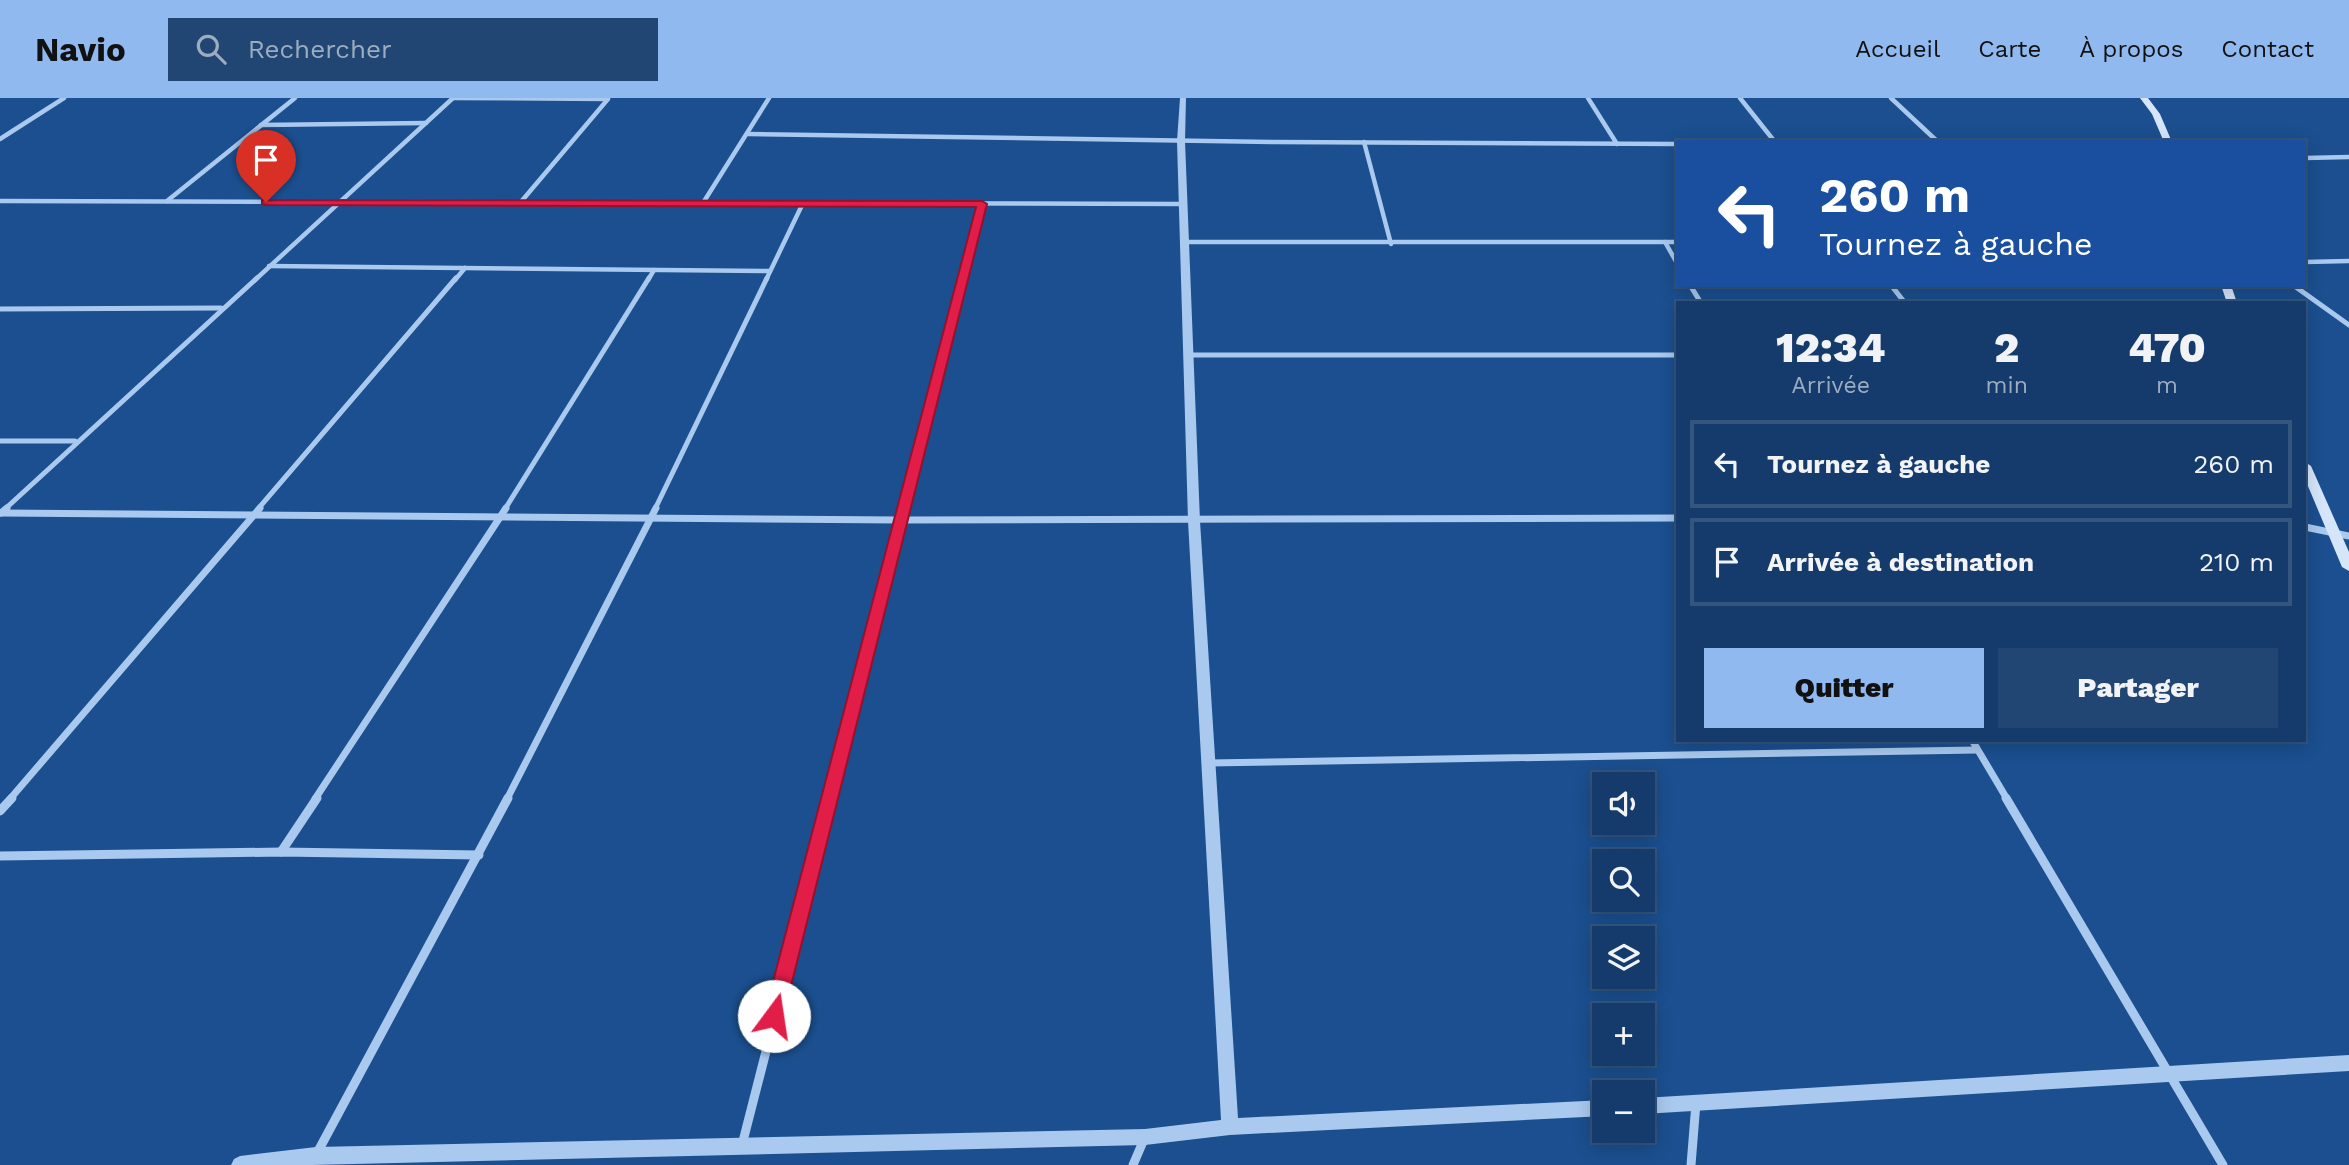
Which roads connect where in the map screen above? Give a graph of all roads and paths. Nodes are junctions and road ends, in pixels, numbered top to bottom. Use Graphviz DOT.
graph roads {
  1 [pos="64,98"];
  2 [pos="295,98"];
  3 [pos="453,98"];
  4 [pos="769,98"];
  5 [pos="1183,98"];
  6 [pos="1588,98"];
  7 [pos="1740,98"];
  8 [pos="1891,98"];
  9 [pos="2144,98"];
  10 [pos="608,99"];
  11 [pos="426,123"];
  12 [pos="261,125"];
  13 [pos="748,134"];
  14 [pos="0,139"];
  15 [pos="1773,140"];
  16 [pos="1936,140"];
  17 [pos="2167,140"];
  18 [pos="1181,141"];
  19 [pos="1364,142"];
  20 [pos="1617,144"];
  21 [pos="1676,144"];
  22 [pos="2349,157"];
  23 [pos="2306,158"];
  24 [pos="0,201"];
  25 [pos="166,201"];
  26 [pos="341,202"];
  27 [pos="520,202"];
  28 [pos="702,203"];
  29 [pos="803,203"];
  30 [pos="982,204"];
  31 [pos="1184,204"];
  32 [pos="1186,242"];
  33 [pos="1665,242"];
  34 [pos="1676,242"];
  35 [pos="1391,244"];
  36 [pos="1676,261"];
  37 [pos="2349,261"];
  38 [pos="2306,262"];
  39 [pos="268,266"];
  40 [pos="465,268"];
  41 [pos="654,270"];
  42 [pos="770,271"];
  43 [pos="1893,287"];
  44 [pos="2296,287"];
  45 [pos="1903,301"];
  46 [pos="0,309"];
  47 [pos="221,309"];
  48 [pos="2349,325"];
  49 [pos="1190,355"];
  50 [pos="1676,355"];
  51 [pos="0,441"];
  52 [pos="76,442"];
  53 [pos="2306,468"];
  54 [pos="1,513"];
  55 [pos="254,514"];
  56 [pos="501,515"];
  57 [pos="650,517"];
  58 [pos="1676,518"];
  59 [pos="899,520"];
  60 [pos="1194,521"];
  61 [pos="2306,527"];
  62 [pos="2332,532"];
  63 [pos="2349,536"];
  64 [pos="2349,567"];
  65 [pos="1973,742"];
  66 [pos="1978,750"];
  67 [pos="1208,764"];
  68 [pos="0,811"];
  69 [pos="281,852"];
  70 [pos="479,855"];
  71 [pos="0,856"];
  72 [pos="2349,1063"];
  73 [pos="2172,1074"];
  74 [pos="1696,1104"];
  75 [pos="1655,1106"];
  76 [pos="1592,1109"];
  77 [pos="1230,1127"];
  78 [pos="1144,1138"];
  79 [pos="741,1146"];
  80 [pos="316,1156"];
  81 [pos="240,1165"];
  82 [pos="1133,1165"];
  83 [pos="1691,1165"];
  84 [pos="2224,1165"];
  1 -- 14 [label="street"];
  2 -- 12 [label="street"];
  3 -- 10 [label="street"];
  3 -- 11 [label="street"];
  4 -- 13 [label="street"];
  5 -- 18 [label="street"];
  6 -- 20 [label="street"];
  7 -- 15 [label="street"];
  8 -- 16 [label="street"];
  9 -- 17 [label="main road"];
  10 -- 27 [label="street"];
  11 -- 12 [label="street"];
  11 -- 26 [label="street"];
  12 -- 25 [label="street"];
  13 -- 18 [label="street"];
  13 -- 28 [label="street"];
  18 -- 19 [label="street"];
  18 -- 31 [label="street"];
  19 -- 20 [label="street"];
  19 -- 35 [label="street"];
  20 -- 21 [label="street"];
  22 -- 23 [label="street"];
  24 -- 25 [label="street"];
  25 -- 26 [label="street"];
  26 -- 27 [label="street"];
  26 -- 39 [label="street"];
  27 -- 28 [label="street"];
  28 -- 29 [label="street"];
  29 -- 30 [label="street"];
  29 -- 42 [label="street"];
  30 -- 31 [label="street"];
  30 -- 59 [label="street"];
  31 -- 32 [label="street"];
  32 -- 35 [label="street"];
  32 -- 49 [label="street"];
  33 -- 34 [label="street"];
  33 -- 35 [label="street"];
  33 -- 36 [label="street"];
  37 -- 38 [label="street"];
  39 -- 40 [label="street"];
  39 -- 47 [label="street"];
  40 -- 41 [label="street"];
  40 -- 55 [label="street"];
  41 -- 42 [label="street"];
  41 -- 56 [label="street"];
  42 -- 57 [label="street"];
  43 -- 45 [label="street"];
  44 -- 48 [label="street"];
  46 -- 47 [label="street"];
  47 -- 52 [label="street"];
  49 -- 50 [label="street"];
  49 -- 60 [label="street"];
  51 -- 52 [label="street"];
  52 -- 54 [label="street"];
  53 -- 62 [label="main road"];
  54 -- 55 [label="street"];
  55 -- 56 [label="street"];
  55 -- 68 [label="street"];
  56 -- 57 [label="street"];
  56 -- 69 [label="street"];
  57 -- 59 [label="street"];
  57 -- 70 [label="street"];
  58 -- 60 [label="street"];
  59 -- 60 [label="street"];
  59 -- 79 [label="street"];
  60 -- 67 [label="street"];
  61 -- 62 [label="street"];
  62 -- 63 [label="street"];
  62 -- 64 [label="main road"];
  65 -- 66 [label="street"];
  66 -- 67 [label="street"];
  66 -- 73 [label="street"];
  67 -- 77 [label="street"];
  69 -- 70 [label="street"];
  69 -- 71 [label="street"];
  70 -- 80 [label="street"];
  72 -- 73 [label="street"];
  73 -- 74 [label="street"];
  73 -- 84 [label="street"];
  74 -- 75 [label="street"];
  74 -- 83 [label="street"];
  76 -- 77 [label="street"];
  77 -- 78 [label="street"];
  78 -- 79 [label="street"];
  78 -- 82 [label="street"];
  79 -- 80 [label="street"];
  80 -- 81 [label="street"];
}
